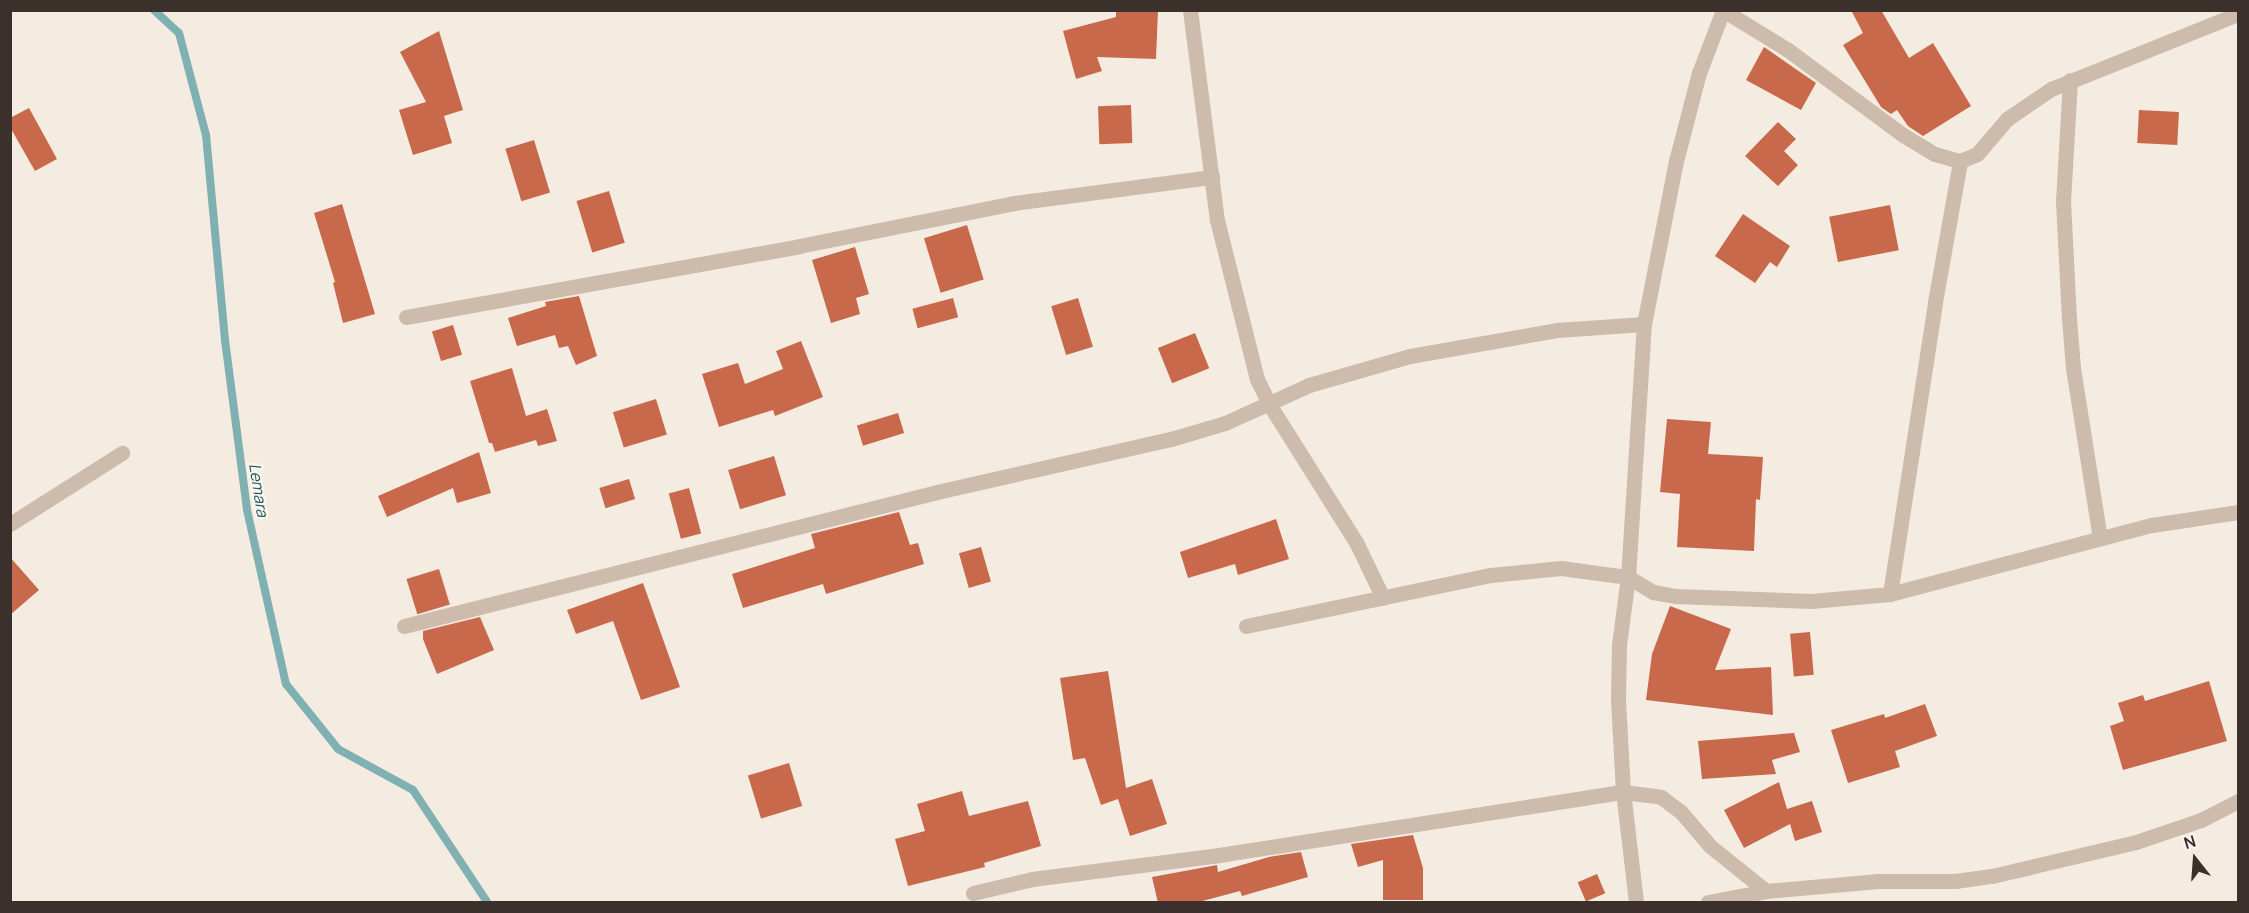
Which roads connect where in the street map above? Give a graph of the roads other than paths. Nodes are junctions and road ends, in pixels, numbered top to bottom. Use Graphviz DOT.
graph roads {
  1 [pos="1190,10"];
  2 [pos="1723,10"];
  3 [pos="2238,14"];
  4 [pos="2070,80"];
  5 [pos="1960,161"];
  6 [pos="1212,177"];
  7 [pos="406,317"];
  8 [pos="1644,324"];
  9 [pos="1269,404"];
  10 [pos="122,453"];
  11 [pos="2238,512"];
  12 [pos="10,524"];
  13 [pos="2100,538"];
  14 [pos="1628,578"];
  15 [pos="1890,594"];
  16 [pos="1383,598"];
  17 [pos="404,626"];
  18 [pos="1246,626"];
  19 [pos="1623,792"];
  20 [pos="2238,801"];
  21 [pos="1766,891"];
  22 [pos="973,894"];
  23 [pos="1807,895"];
  24 [pos="1636,903"];
  25 [pos="1708,903"];
  1 -- 6 [label="street"];
  2 -- 5 [label="street"];
  2 -- 8 [label="street"];
  3 -- 4 [label="street"];
  4 -- 5 [label="street"];
  4 -- 13 [label="street"];
  5 -- 15 [label="street"];
  6 -- 7 [label="street"];
  6 -- 9 [label="street"];
  8 -- 9 [label="street"];
  8 -- 14 [label="street"];
  9 -- 16 [label="street"];
  9 -- 17 [label="street"];
  10 -- 12 [label="street"];
  11 -- 13 [label="street"];
  13 -- 15 [label="street"];
  14 -- 15 [label="street"];
  14 -- 16 [label="street"];
  14 -- 19 [label="street"];
  16 -- 18 [label="street"];
  19 -- 21 [label="street"];
  19 -- 22 [label="street"];
  19 -- 24 [label="street"];
  20 -- 23 [label="street"];
  21 -- 23 [label="street"];
  21 -- 25 [label="street"];
}
